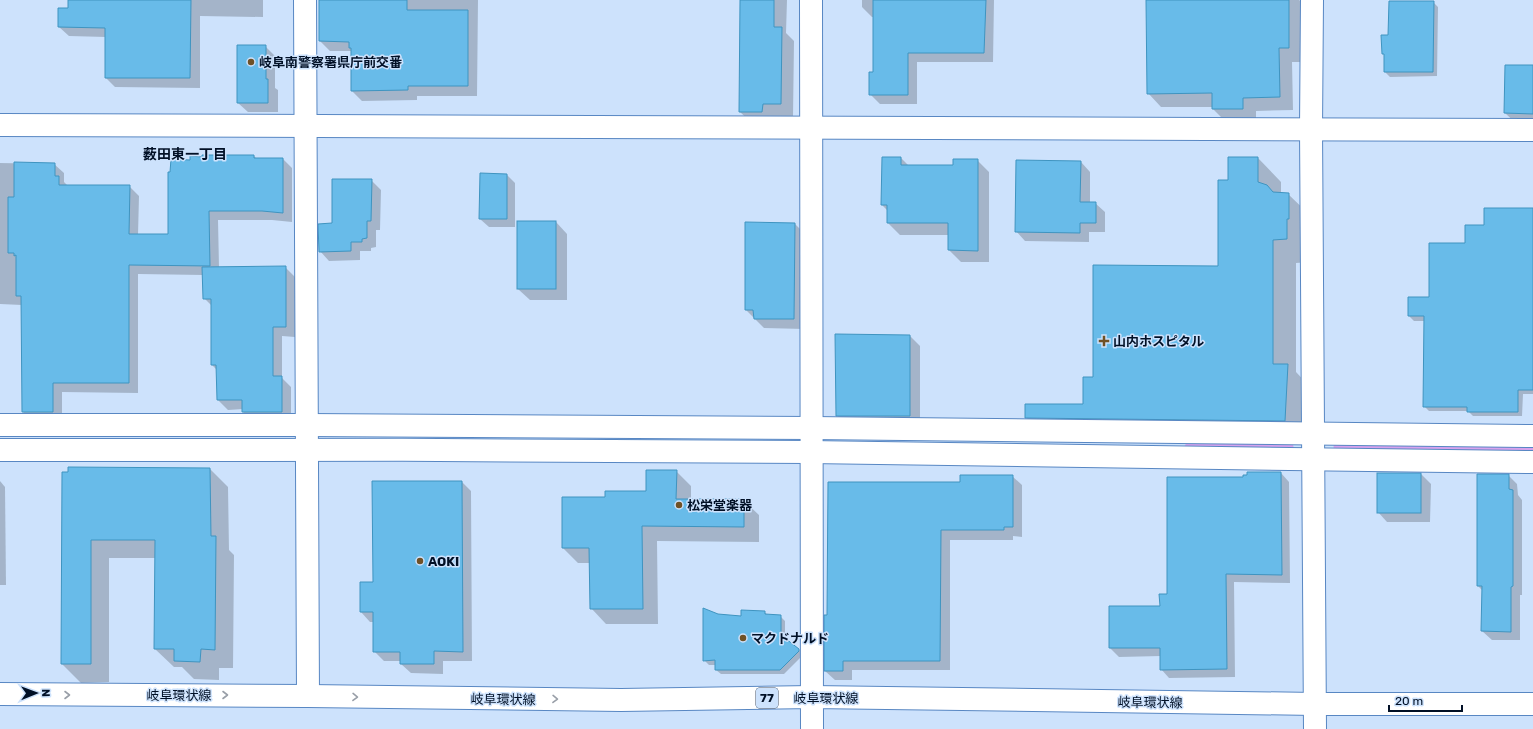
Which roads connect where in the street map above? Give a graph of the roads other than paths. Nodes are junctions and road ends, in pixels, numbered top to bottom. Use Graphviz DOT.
graph roads {
  1 [pos="305,0"];
  2 [pos="811,0"];
  3 [pos="1312,0"];
  4 [pos="0,125"];
  5 [pos="305,127"];
  6 [pos="811,127"];
  7 [pos="1311,129"];
  8 [pos="1533,130"];
  9 [pos="0,425"];
  10 [pos="307,425"];
  11 [pos="812,428"];
  12 [pos="1313,434"];
  13 [pos="1533,436"];
  14 [pos="306,449"];
  15 [pos="0,450"];
  16 [pos="812,452"];
  17 [pos="1314,461"];
  18 [pos="1533,462"];
  19 [pos="0,694"];
  20 [pos="308,696"];
  21 [pos="812,697"];
  22 [pos="1314,704"];
  23 [pos="1533,704"];
  24 [pos="812,729"];
  25 [pos="1315,729"];
  1 -- 5 [label="street"];
  2 -- 6 [label="street"];
  3 -- 7 [label="street"];
  4 -- 5 [label="street"];
  5 -- 6 [label="street"];
  5 -- 10 [label="street"];
  6 -- 7 [label="street"];
  6 -- 11 [label="street"];
  7 -- 8 [label="street"];
  7 -- 12 [label="street"];
  9 -- 10 [label="street"];
  10 -- 11 [label="street"];
  10 -- 14 [label="street"];
  11 -- 12 [label="street"];
  11 -- 16 [label="street"];
  12 -- 13 [label="street"];
  12 -- 17 [label="street"];
  14 -- 15 [label="street"];
  14 -- 16 [label="street"];
  14 -- 20 [label="street"];
  16 -- 17 [label="street"];
  16 -- 21 [label="street"];
  17 -- 18 [label="street"];
  17 -- 22 [label="street"];
  19 -- 20 [label="street, 岐阜環状線 / 77, one-way"];
  20 -- 21 [label="street, 岐阜環状線 / 77, one-way"];
  21 -- 22 [label="street, 岐阜環状線 / 77"];
  21 -- 24 [label="street"];
  22 -- 23 [label="street, 岐阜環状線 / 77"];
  22 -- 25 [label="street"];
}
